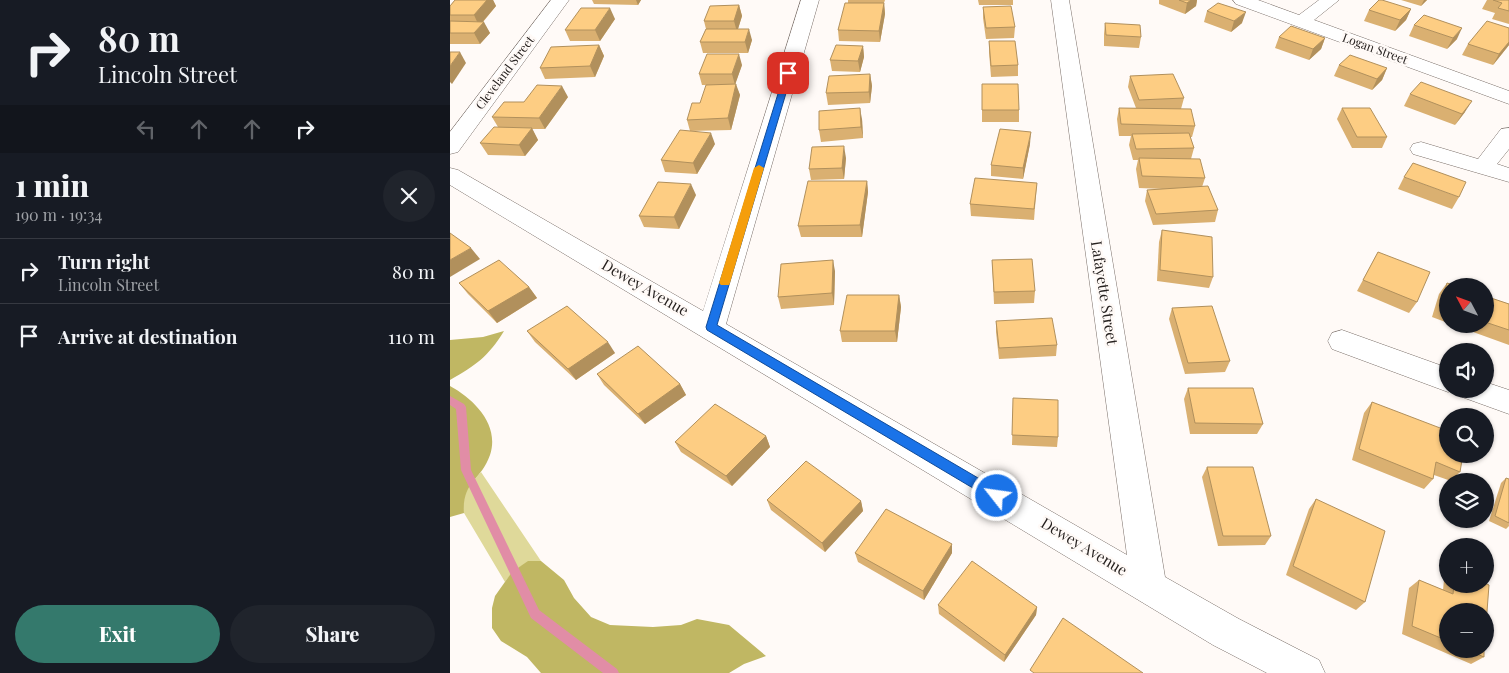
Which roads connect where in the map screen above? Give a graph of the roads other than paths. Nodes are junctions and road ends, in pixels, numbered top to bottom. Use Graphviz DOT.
graph roads {
  1 [pos="560,0"];
  2 [pos="810,0"];
  3 [pos="1060,0"];
  4 [pos="1242,0"];
  5 [pos="1330,0"];
  6 [pos="1301,22"];
  7 [pos="1509,98"];
  8 [pos="1509,134"];
  9 [pos="450,147"];
  10 [pos="1421,149"];
  11 [pos="1483,168"];
  12 [pos="450,174"];
  13 [pos="1509,175"];
  14 [pos="711,327"];
  15 [pos="1342,341"];
  16 [pos="1439,377"];
  17 [pos="1494,397"];
  18 [pos="1509,402"];
  19 [pos="1149,585"];
  20 [pos="1306,673"];
  1 -- 9 [label="street, Cleveland Street"];
  2 -- 14 [label="street"];
  3 -- 19 [label="street, Lafayette Street"];
  4 -- 6 [label="street, Logan Street"];
  5 -- 6 [label="street"];
  6 -- 7 [label="street, Logan Street"];
  8 -- 11 [label="street"];
  10 -- 11 [label="street"];
  11 -- 13 [label="street"];
  12 -- 14 [label="street, Dewey Avenue"];
  14 -- 19 [label="street, Dewey Avenue"];
  15 -- 16 [label="street"];
  17 -- 18 [label="street"];
  19 -- 20 [label="street, Dewey Avenue"];
}
